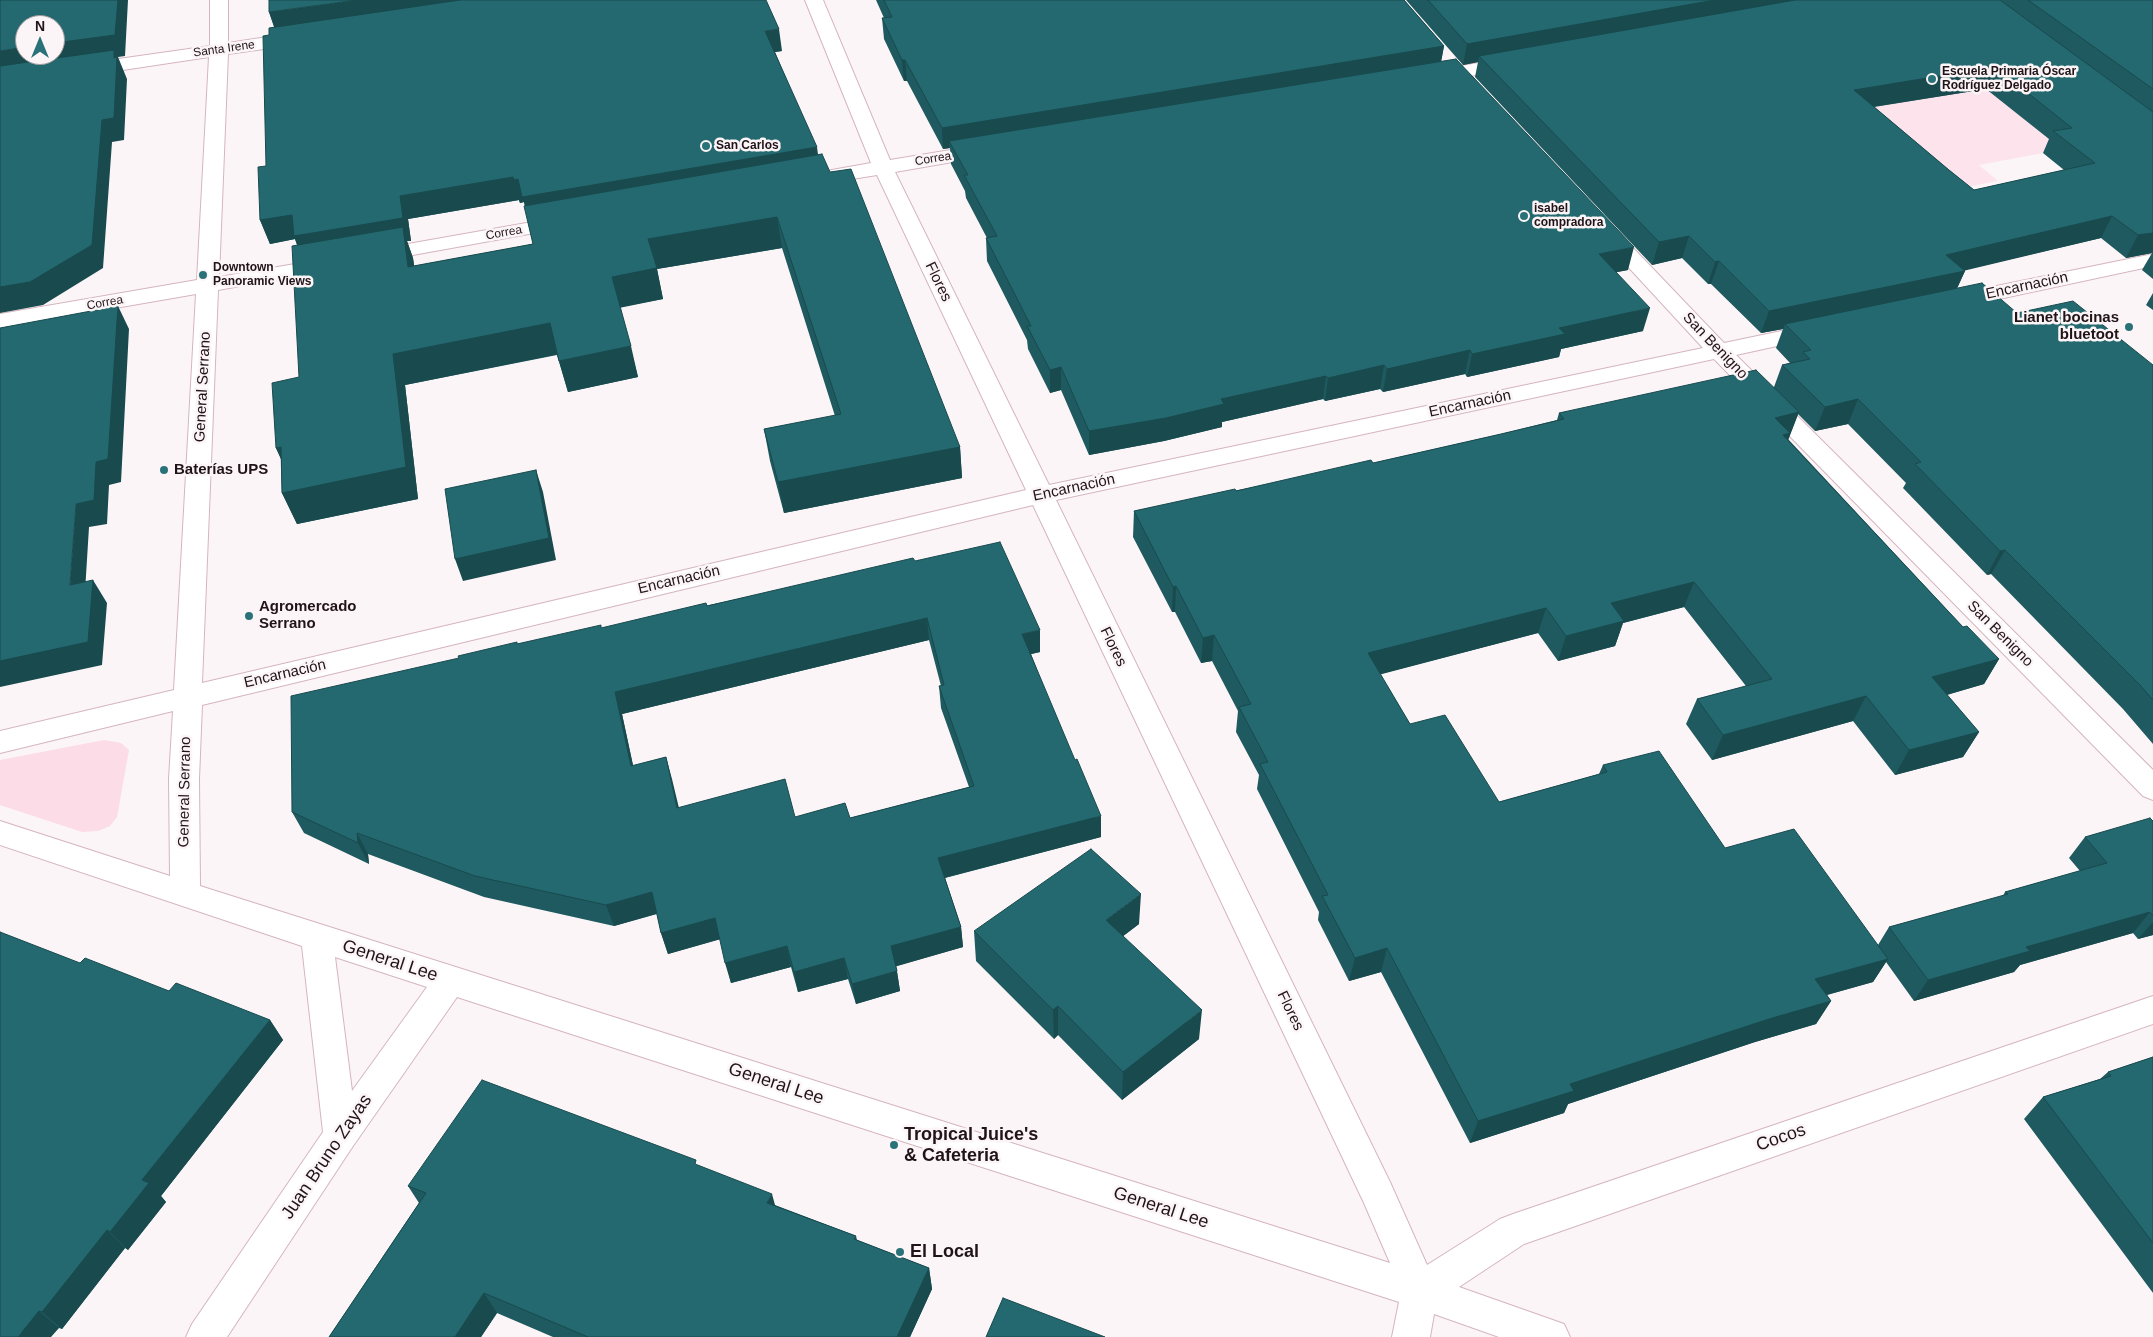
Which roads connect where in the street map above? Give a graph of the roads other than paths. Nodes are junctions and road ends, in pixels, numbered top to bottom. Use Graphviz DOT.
graph roads {
  1 [pos="219,0"];
  2 [pos="814,0"];
  3 [pos="316,36"];
  4 [pos="219,50"];
  5 [pos="1438,51"];
  6 [pos="1535,59"];
  7 [pos="67,72"];
  8 [pos="1457,73"];
  9 [pos="1409,81"];
  10 [pos="1478,94"];
  11 [pos="1009,146"];
  12 [pos="883,167"];
  13 [pos="795,182"];
  14 [pos="1592,216"];
  15 [pos="589,218"];
  16 [pos="2153,260"];
  17 [pos="208,285"];
  18 [pos="1931,306"];
  19 [pos="0,321"];
  20 [pos="1835,327"];
  21 [pos="1720,351"];
  22 [pos="1040,495"];
  23 [pos="188,697"];
  24 [pos="0,742"];
  25 [pos="2153,788"];
  26 [pos="0,833"];
  27 [pos="185,894"];
  28 [pos="317,938"];
  29 [pos="451,980"];
  30 [pos="2153,1010"];
  31 [pos="341,1135"];
  32 [pos="1420,1291"];
  33 [pos="205,1337"];
  34 [pos="1411,1337"];
  35 [pos="1551,1337"];
  1 -- 4 [label="street, General Serrano"];
  2 -- 12 [label="street, Flores"];
  3 -- 4 [label="street, Santa Irene"];
  4 -- 7 [label="street, Santa Irene"];
  4 -- 17 [label="street, General Serrano"];
  5 -- 8 [label="street"];
  6 -- 8 [label="street"];
  8 -- 9 [label="street"];
  8 -- 10 [label="street"];
  11 -- 12 [label="street, Correa"];
  12 -- 13 [label="street, Correa"];
  12 -- 22 [label="street, Flores"];
  14 -- 21 [label="street, San Benigno"];
  15 -- 17 [label="street, Correa"];
  16 -- 18 [label="street, Encarnación"];
  17 -- 19 [label="street, Correa"];
  17 -- 23 [label="street, General Serrano"];
  20 -- 21 [label="street, Encarnación"];
  21 -- 22 [label="street, Encarnación"];
  21 -- 25 [label="street, San Benigno"];
  22 -- 23 [label="street, Encarnación"];
  22 -- 32 [label="street, Flores"];
  23 -- 24 [label="street, Encarnación"];
  23 -- 27 [label="street, General Serrano"];
  26 -- 27 [label="street, General Lee"];
  27 -- 28 [label="street, General Lee"];
  28 -- 29 [label="street, General Lee"];
  28 -- 31 [label="street"];
  29 -- 31 [label="street, Juan Bruno Zayas"];
  29 -- 32 [label="street, General Lee"];
  30 -- 32 [label="street, Cocos"];
  31 -- 33 [label="street, Juan Bruno Zayas"];
  32 -- 34 [label="street"];
  32 -- 35 [label="street, General Lee"];
}
